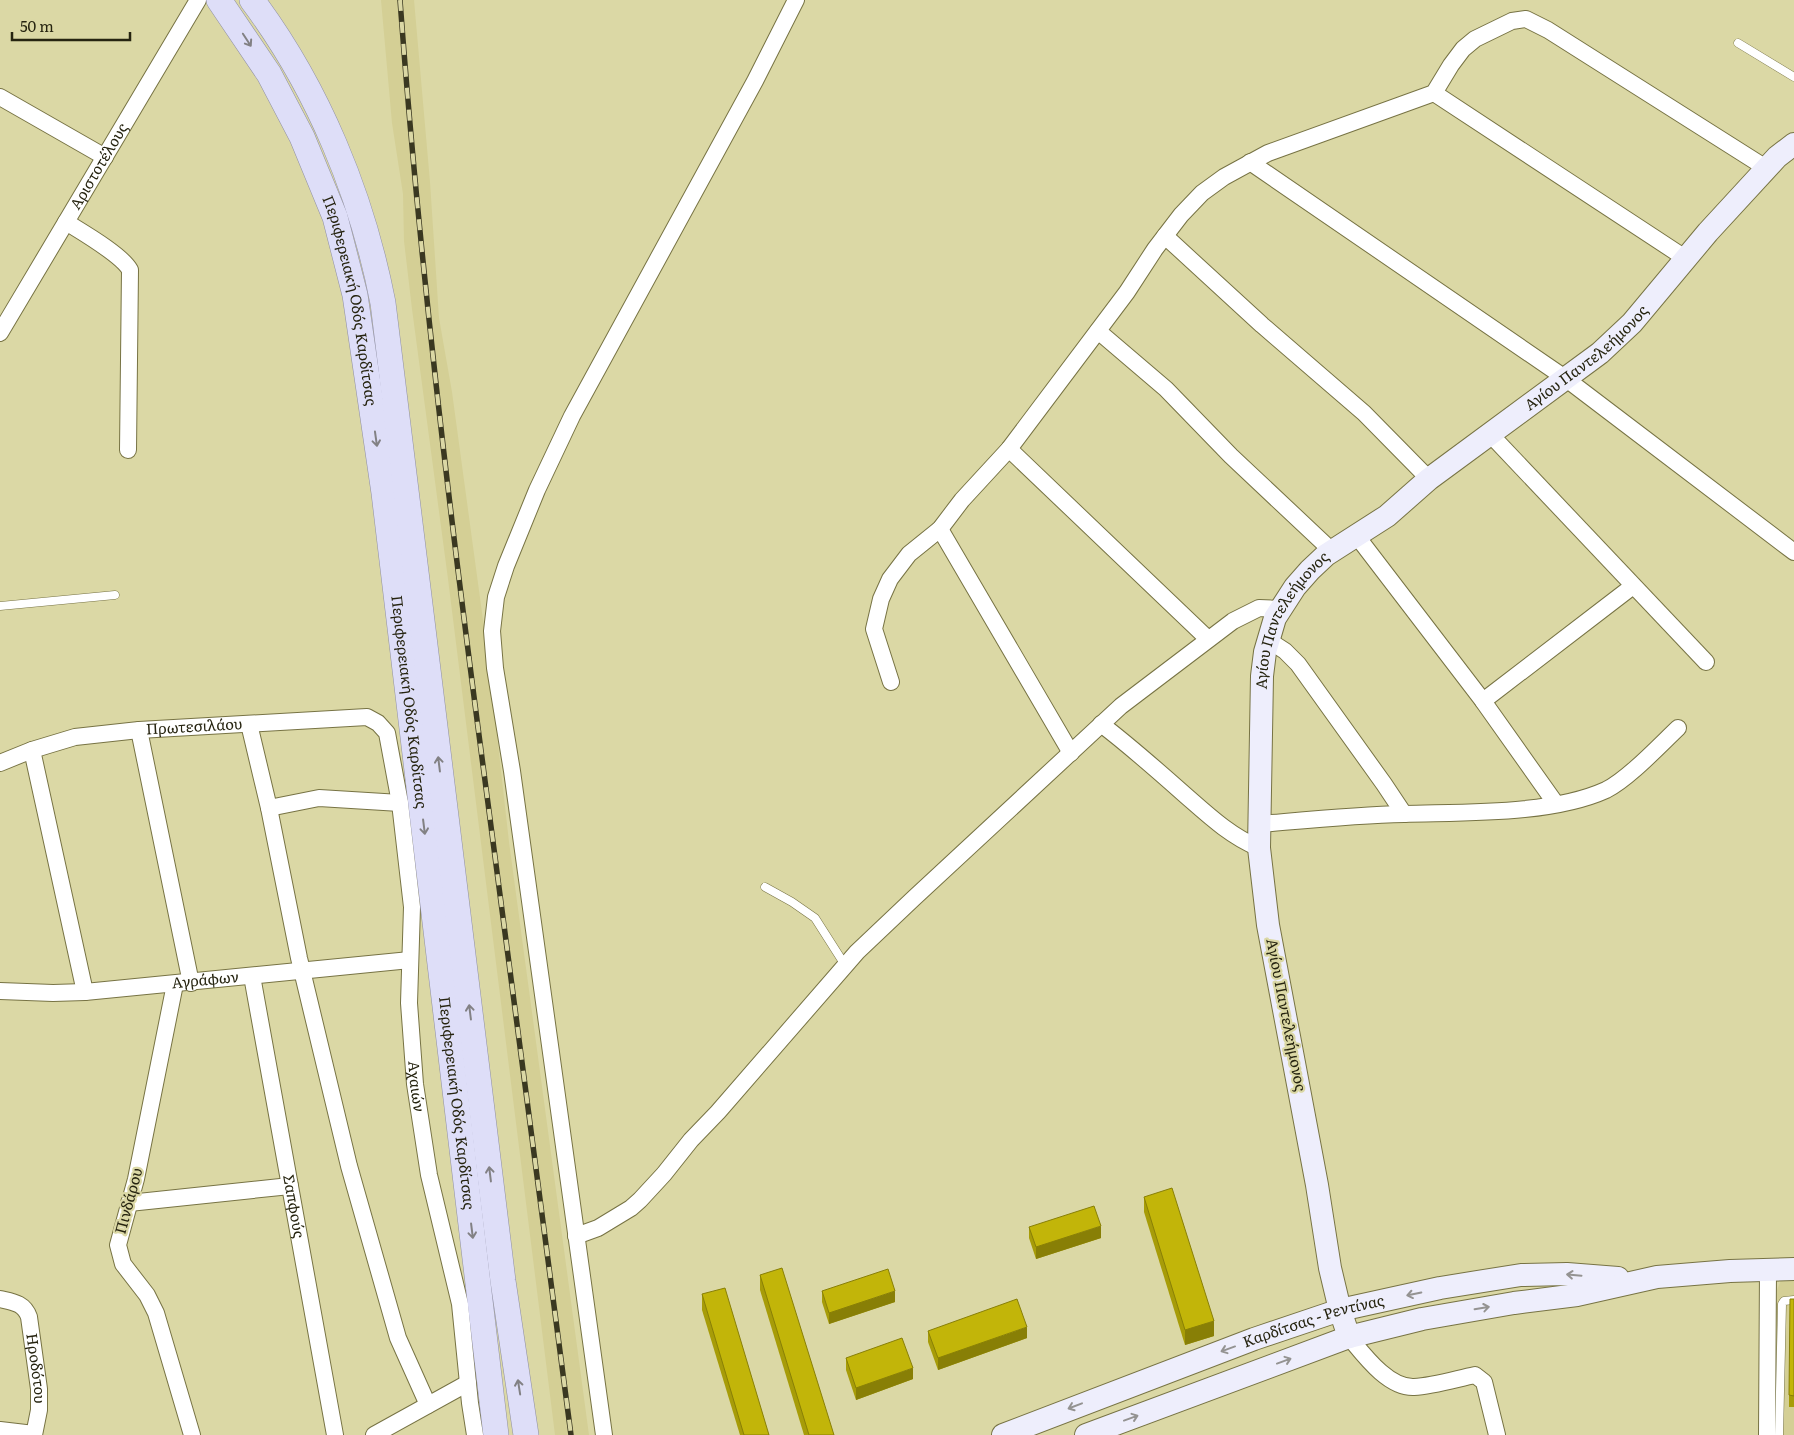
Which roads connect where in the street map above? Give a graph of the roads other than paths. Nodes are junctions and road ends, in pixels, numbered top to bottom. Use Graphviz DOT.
graph roads {
  1 [pos="198,0"];
  2 [pos="219,0"];
  3 [pos="252,0"];
  4 [pos="796,0"];
  5 [pos="1738,43"];
  6 [pos="1794,77"];
  7 [pos="1434,93"];
  8 [pos="0,97"];
  9 [pos="1794,144"];
  10 [pos="104,157"];
  11 [pos="1250,162"];
  12 [pos="1766,168"];
  13 [pos="66,222"];
  14 [pos="1166,236"];
  15 [pos="1685,258"];
  16 [pos="1098,331"];
  17 [pos="0,334"];
  18 [pos="1565,378"];
  19 [pos="1490,434"];
  20 [pos="1009,449"];
  21 [pos="128,450"];
  22 [pos="1429,479"];
  23 [pos="940,529"];
  24 [pos="1356,535"];
  25 [pos="1332,551"];
  26 [pos="1794,552"];
  27 [pos="1633,586"];
  28 [pos="115,595"];
  29 [pos="0,606"];
  30 [pos="1280,609"];
  31 [pos="1208,639"];
  32 [pos="1268,640"];
  33 [pos="1706,662"];
  34 [pos="891,682"];
  35 [pos="1483,701"];
  36 [pos="249,724"];
  37 [pos="1100,724"];
  38 [pos="1678,728"];
  39 [pos="139,730"];
  40 [pos="387,733"];
  41 [pos="32,750"];
  42 [pos="1071,752"];
  43 [pos="0,763"];
  44 [pos="400,803"];
  45 [pos="1556,804"];
  46 [pos="269,808"];
  47 [pos="1404,814"];
  48 [pos="1260,824"];
  49 [pos="1259,848"];
  50 [pos="765,888"];
  51 [pos="410,960"];
  52 [pos="845,964"];
  53 [pos="302,971"];
  54 [pos="252,976"];
  55 [pos="183,984"];
  56 [pos="0,991"];
  57 [pos="85,992"];
  58 [pos="290,1186"];
  59 [pos="129,1203"];
  60 [pos="576,1236"];
  61 [pos="1794,1269"];
  62 [pos="1768,1270"];
  63 [pos="1640,1280"];
  64 [pos="0,1300"];
  65 [pos="1794,1300"];
  66 [pos="1340,1310"];
  67 [pos="1349,1336"];
  68 [pos="468,1383"];
  69 [pos="428,1405"];
  70 [pos="0,1430"];
  71 [pos="34,1435"];
  72 [pos="192,1435"];
  73 [pos="336,1435"];
  74 [pos="374,1435"];
  75 [pos="475,1435"];
  76 [pos="496,1435"];
  77 [pos="526,1435"];
  78 [pos="604,1435"];
  79 [pos="1003,1435"];
  80 [pos="1086,1435"];
  81 [pos="1497,1435"];
  82 [pos="1767,1435"];
  83 [pos="1779,1435"];
  1 -- 10 [label="street, Αριστοτέλους"];
  2 -- 76 [label="main road, Περιφερειακή Οδός Καρδίτσας, one-way"];
  77 -- 3 [label="main road, Περιφερειακή Οδός Καρδίτσας, one-way"];
  4 -- 60 [label="street"];
  5 -- 6 [label="lane"];
  7 -- 11 [label="street"];
  7 -- 12 [label="street"];
  7 -- 15 [label="street"];
  8 -- 10 [label="street"];
  9 -- 12 [label="street, Αγίου Παντελεήμονος"];
  10 -- 13 [label="street, Αριστοτέλους"];
  11 -- 14 [label="street"];
  11 -- 18 [label="street"];
  12 -- 15 [label="street, Αγίου Παντελεήμονος"];
  13 -- 17 [label="street, Αριστοτέλους"];
  13 -- 21 [label="street"];
  14 -- 16 [label="street"];
  14 -- 22 [label="street"];
  15 -- 18 [label="street, Αγίου Παντελεήμονος"];
  16 -- 20 [label="street"];
  16 -- 25 [label="street"];
  18 -- 19 [label="street, Αγίου Παντελεήμονος"];
  18 -- 26 [label="street"];
  19 -- 22 [label="street, Αγίου Παντελεήμονος"];
  19 -- 27 [label="street"];
  20 -- 23 [label="street"];
  20 -- 31 [label="street"];
  22 -- 24 [label="street, Αγίου Παντελεήμονος"];
  23 -- 34 [label="street"];
  23 -- 42 [label="street"];
  24 -- 25 [label="street, Αγίου Παντελεήμονος"];
  24 -- 35 [label="street"];
  25 -- 30 [label="street, Αγίου Παντελεήμονος"];
  27 -- 33 [label="street"];
  27 -- 35 [label="street"];
  28 -- 29 [label="lane"];
  30 -- 31 [label="street"];
  30 -- 32 [label="street, Αγίου Παντελεήμονος"];
  31 -- 37 [label="street"];
  32 -- 47 [label="street"];
  32 -- 48 [label="street, Αγίου Παντελεήμονος"];
  35 -- 45 [label="street"];
  36 -- 39 [label="street, Πρωτεσιλάου"];
  36 -- 40 [label="street, Πρωτεσιλάου"];
  36 -- 46 [label="street"];
  37 -- 42 [label="street"];
  37 -- 49 [label="street"];
  38 -- 45 [label="street"];
  39 -- 41 [label="street, Πρωτεσιλάου"];
  39 -- 55 [label="street"];
  40 -- 44 [label="street, Αχαιών"];
  41 -- 43 [label="street, Πρωτεσιλάου"];
  41 -- 57 [label="street"];
  42 -- 52 [label="street"];
  44 -- 46 [label="street"];
  44 -- 51 [label="street, Αχαιών"];
  45 -- 47 [label="street"];
  46 -- 53 [label="street"];
  47 -- 48 [label="street"];
  48 -- 49 [label="street, Αγίου Παντελεήμονος"];
  49 -- 66 [label="street, Αγίου Παντελεήμονος"];
  50 -- 52 [label="lane"];
  51 -- 53 [label="street, Αγράφων"];
  51 -- 68 [label="street, Αχαιών"];
  52 -- 60 [label="street"];
  53 -- 54 [label="street, Αγράφων"];
  53 -- 69 [label="street"];
  54 -- 55 [label="street, Αγράφων"];
  54 -- 58 [label="street, Σαπφούς"];
  55 -- 57 [label="street, Αγράφων"];
  55 -- 59 [label="street, Πινδάρου"];
  56 -- 57 [label="street, Αγράφων"];
  58 -- 59 [label="street"];
  58 -- 73 [label="street, Σαπφούς"];
  59 -- 72 [label="street, Πινδάρου"];
  60 -- 78 [label="street"];
  61 -- 62 [label="street, Καρδίτσας - Ρεντίνας"];
  62 -- 63 [label="street, Καρδίτσας - Ρεντίνας"];
  62 -- 82 [label="street"];
  63 -- 66 [label="street, Καρδίτσας - Ρεντίνας, one-way"];
  67 -- 63 [label="street, Καρδίτσας - Ρεντίνας, one-way"];
  64 -- 71 [label="street, Ηροδότου"];
  65 -- 83 [label="lane"];
  66 -- 67 [label="street, Αγίου Παντελεήμονος"];
  66 -- 79 [label="street, Καρδίτσας - Ρεντίνας, one-way"];
  80 -- 67 [label="street, Καρδίτσας - Ρεντίνας, one-way"];
  67 -- 81 [label="street"];
  68 -- 69 [label="street"];
  68 -- 75 [label="street, Αχαιών"];
  69 -- 74 [label="street"];
  70 -- 71 [label="street"];
}
